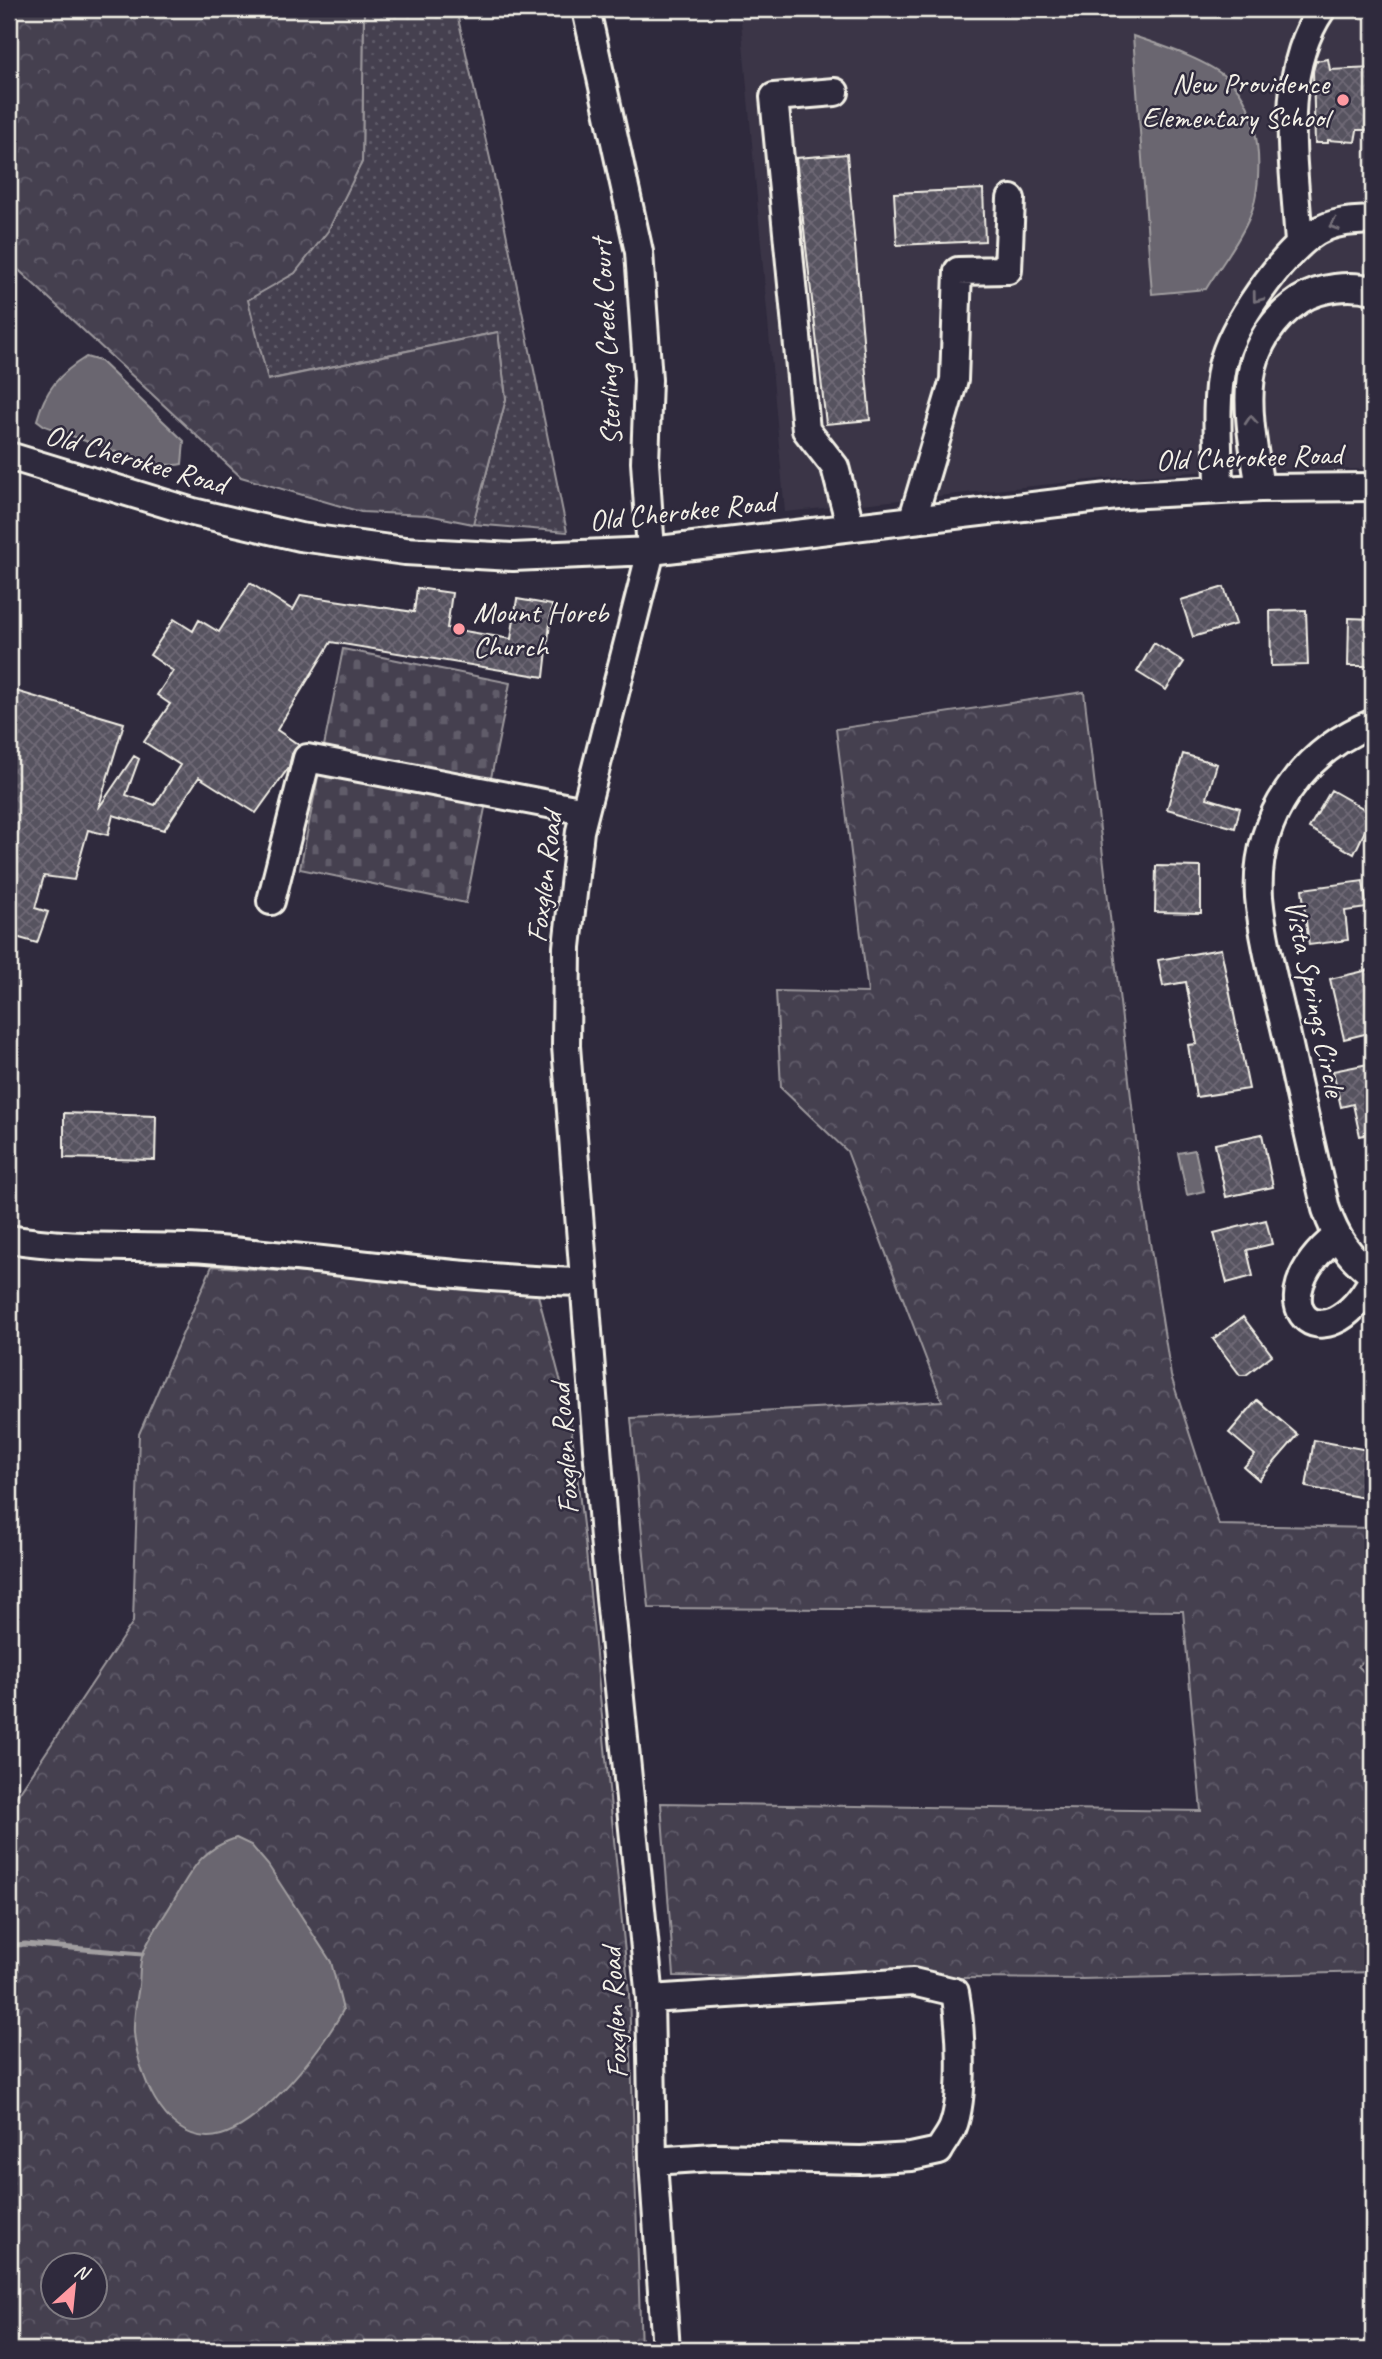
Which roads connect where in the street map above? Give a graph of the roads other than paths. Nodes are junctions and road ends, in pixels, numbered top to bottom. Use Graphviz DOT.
graph roads {
  1 [pos="586,9"];
  2 [pos="1322,9"];
  3 [pos="835,92"];
  4 [pos="1012,199"];
  5 [pos="1373,220"];
  6 [pos="1299,244"];
  7 [pos="1373,290"];
  8 [pos="9,456"];
  9 [pos="1373,487"];
  10 [pos="1260,488"];
  11 [pos="1219,489"];
  12 [pos="913,518"];
  13 [pos="850,525"];
  14 [pos="651,551"];
  15 [pos="1373,723"];
  16 [pos="585,811"];
  17 [pos="271,901"];
  18 [pos="1337,1236"];
  19 [pos="9,1239"];
  20 [pos="1373,1277"];
  21 [pos="584,1282"];
  22 [pos="650,1999"];
  23 [pos="653,2161"];
  24 [pos="666,2350"];
  1 -- 14 [label="street, Sterling Creek Court"];
  2 -- 6 [label="street"];
  3 -- 13 [label="street"];
  4 -- 12 [label="street"];
  5 -- 6 [label="street, one-way"];
  6 -- 11 [label="street, one-way"];
  10 -- 7 [label="street, one-way"];
  8 -- 14 [label="street, Old Cherokee Road"];
  9 -- 10 [label="street, Old Cherokee Road"];
  10 -- 11 [label="street, Old Cherokee Road"];
  11 -- 12 [label="street, Old Cherokee Road"];
  12 -- 13 [label="street, Old Cherokee Road"];
  13 -- 14 [label="street, Old Cherokee Road"];
  14 -- 16 [label="street, Foxglen Road"];
  15 -- 18 [label="street, Vista Springs Circle"];
  16 -- 17 [label="street"];
  16 -- 21 [label="street, Foxglen Road"];
  18 -- 20 [label="street, Vista Springs Circle"];
  18 -- 20 [label="street"];
  19 -- 21 [label="street"];
  21 -- 22 [label="street, Foxglen Road"];
  22 -- 23 [label="street, Foxglen Road"];
  22 -- 23 [label="street"];
  23 -- 24 [label="street, Foxglen Road"];
}
